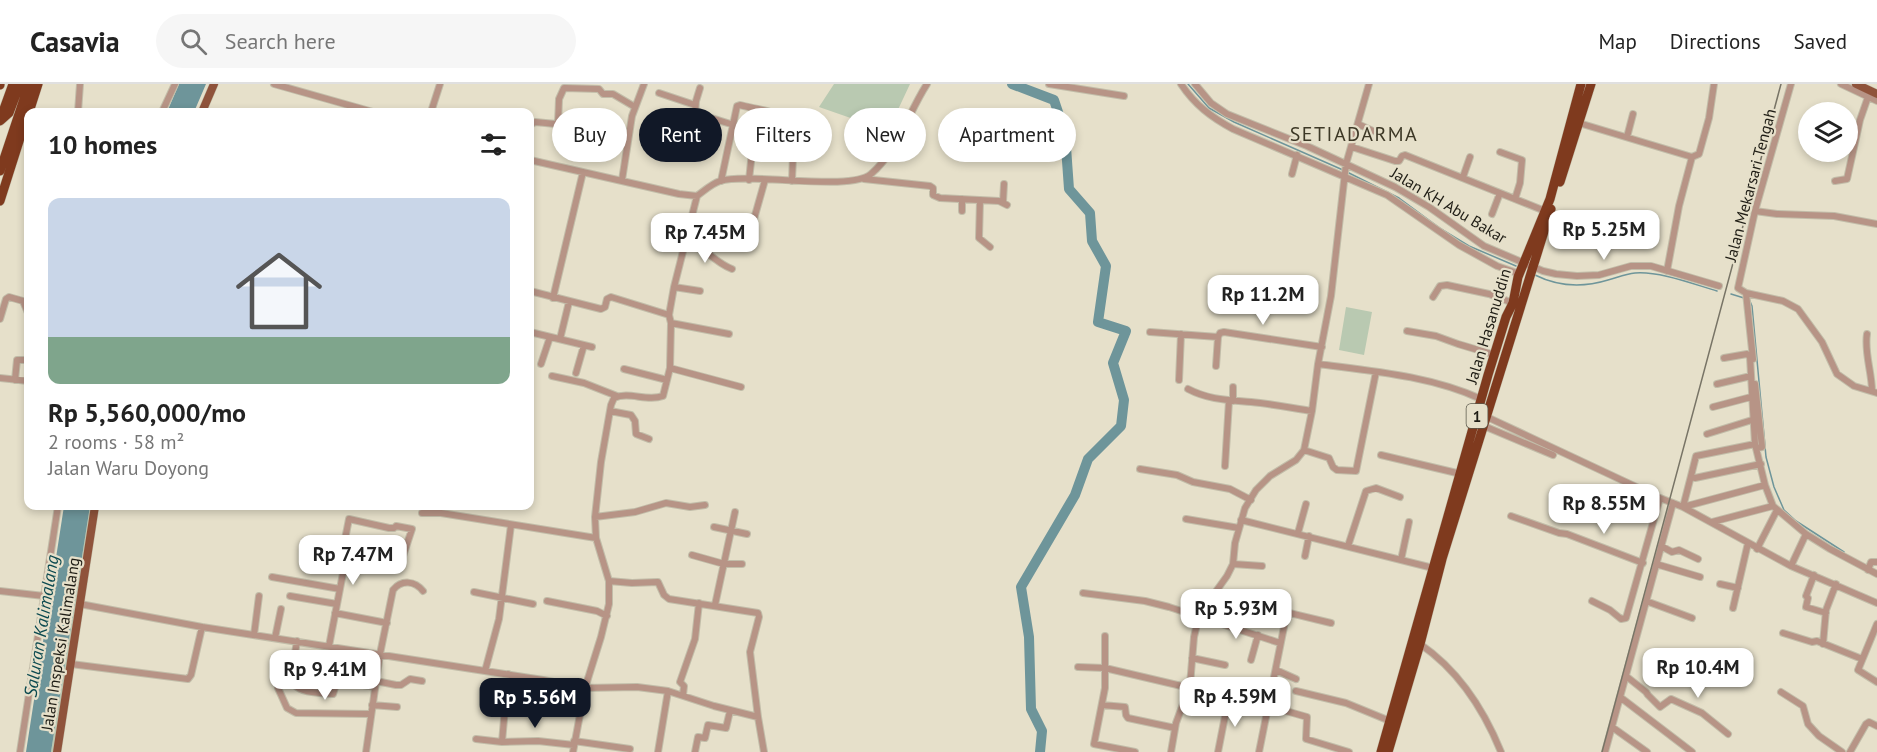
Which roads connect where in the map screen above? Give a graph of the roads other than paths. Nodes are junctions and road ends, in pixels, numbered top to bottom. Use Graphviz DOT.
graph roads {
  1 [pos="13,84"];
  2 [pos="20,84"];
  3 [pos="29,84"];
  4 [pos="38,84"];
  5 [pos="80,84"];
  6 [pos="175,84"];
  7 [pos="214,84"];
  8 [pos="274,84"];
  9 [pos="440,84"];
  10 [pos="644,84"];
  11 [pos="918,84"];
  12 [pos="1049,84"];
  13 [pos="1060,84"];
  14 [pos="1181,84"];
  15 [pos="1195,84"];
  16 [pos="1369,84"];
  17 [pos="1581,84"];
  18 [pos="1591,84"];
  19 [pos="1714,84"];
  20 [pos="1791,84"];
  21 [pos="1841,84"];
  22 [pos="1856,84"];
  23 [pos="926,85"];
  24 [pos="1094,87"];
  25 [pos="700,88"];
  26 [pos="660,93"];
  27 [pos="1877,94"];
  28 [pos="1124,96"];
  29 [pos="1582,97"];
  30 [pos="1868,97"];
  31 [pos="1877,101"];
  32 [pos="695,105"];
  33 [pos="635,106"];
  34 [pos="31,108"];
  35 [pos="78,108"];
  36 [pos="164,108"];
  37 [pos="204,108"];
  38 [pos="359,108"];
  39 [pos="432,108"];
  40 [pos="559,108"];
  41 [pos="737,108"];
  42 [pos="751,108"];
  43 [pos="1633,114"];
  44 [pos="0,120"];
  45 [pos="534,123"];
  46 [pos="552,123"];
  47 [pos="1579,123"];
  48 [pos="1358,124"];
  49 [pos="734,125"];
  50 [pos="24,128"];
  51 [pos="1373,131"];
  52 [pos="1627,137"];
  53 [pos="1352,147"];
  54 [pos="1500,152"];
  55 [pos="1297,155"];
  56 [pos="1470,157"];
  57 [pos="1692,157"];
  58 [pos="534,161"];
  59 [pos="750,162"];
  60 [pos="793,162"];
  61 [pos="1560,170"];
  62 [pos="0,171"];
  63 [pos="1346,171"];
  64 [pos="583,172"];
  65 [pos="1292,174"];
  66 [pos="1463,177"];
  67 [pos="863,179"];
  68 [pos="622,180"];
  69 [pos="748,180"];
  70 [pos="765,180"];
  71 [pos="721,181"];
  72 [pos="792,181"];
  73 [pos="1835,182"];
  74 [pos="1004,184"];
  75 [pos="1500,193"];
  76 [pos="697,196"];
  77 [pos="962,199"];
  78 [pos="1515,199"];
  79 [pos="980,200"];
  80 [pos="0,201"];
  81 [pos="962,211"];
  82 [pos="1545,211"];
  83 [pos="1755,211"];
  84 [pos="1492,214"];
  85 [pos="1877,224"];
  86 [pos="752,226"];
  87 [pos="687,235"];
  88 [pos="990,247"];
  89 [pos="1529,264"];
  90 [pos="732,268"];
  91 [pos="1666,271"];
  92 [pos="1520,274"];
  93 [pos="1719,286"];
  94 [pos="674,287"];
  95 [pos="700,291"];
  96 [pos="534,292"];
  97 [pos="1433,297"];
  98 [pos="1747,297"];
  99 [pos="553,298"];
  100 [pos="569,302"];
  101 [pos="24,303"];
  102 [pos="1514,303"];
  103 [pos="669,315"];
  104 [pos="0,319"];
  105 [pos="671,323"];
  106 [pos="1407,331"];
  107 [pos="1150,332"];
  108 [pos="534,333"];
  109 [pos="729,334"];
  110 [pos="1181,334"];
  111 [pos="1867,334"];
  112 [pos="550,337"];
  113 [pos="1218,337"];
  114 [pos="560,339"];
  115 [pos="584,345"];
  116 [pos="592,346"];
  117 [pos="1322,347"];
  118 [pos="1495,355"];
  119 [pos="1724,358"];
  120 [pos="24,360"];
  121 [pos="541,364"];
  122 [pos="1318,364"];
  123 [pos="1216,366"];
  124 [pos="670,368"];
  125 [pos="624,369"];
  126 [pos="1376,372"];
  127 [pos="576,373"];
  128 [pos="552,376"];
  129 [pos="1750,376"];
  130 [pos="0,378"];
  131 [pos="15,380"];
  132 [pos="667,380"];
  133 [pos="1179,380"];
  134 [pos="24,381"];
  135 [pos="1717,384"];
  136 [pos="741,387"];
  137 [pos="1233,387"];
  138 [pos="1188,389"];
  139 [pos="1875,392"];
  140 [pos="617,396"];
  141 [pos="1751,397"];
  142 [pos="1481,399"];
  143 [pos="1231,401"];
  144 [pos="1713,407"];
  145 [pos="610,411"];
  146 [pos="1312,411"];
  147 [pos="1752,420"];
  148 [pos="1486,422"];
  149 [pos="1707,434"];
  150 [pos="649,439"];
  151 [pos="1756,446"];
  152 [pos="1304,450"];
  153 [pos="1381,455"];
  154 [pos="1553,455"];
  155 [pos="1761,464"];
  156 [pos="1225,466"];
  157 [pos="1140,469"];
  158 [pos="1461,474"];
  159 [pos="1691,477"];
  160 [pos="1765,485"];
  161 [pos="1400,497"];
  162 [pos="1660,498"];
  163 [pos="1251,500"];
  164 [pos="1673,503"];
  165 [pos="1306,504"];
  166 [pos="705,505"];
  167 [pos="1683,507"];
  168 [pos="1775,508"];
  169 [pos="57,510"];
  170 [pos="94,510"];
  171 [pos="735,512"];
  172 [pos="422,513"];
  173 [pos="1511,516"];
  174 [pos="595,517"];
  175 [pos="1186,519"];
  176 [pos="1241,520"];
  177 [pos="1409,522"];
  178 [pos="1712,522"];
  179 [pos="511,525"];
  180 [pos="714,527"];
  181 [pos="1239,528"];
  182 [pos="730,531"];
  183 [pos="1298,533"];
  184 [pos="747,534"];
  185 [pos="1806,534"];
  186 [pos="1309,536"];
  187 [pos="596,538"];
  188 [pos="305,541"];
  189 [pos="344,543"];
  190 [pos="1748,543"];
  191 [pos="1348,546"];
  192 [pos="1661,546"];
  193 [pos="367,549"];
  194 [pos="1757,549"];
  195 [pos="344,552"];
  196 [pos="692,555"];
  197 [pos="1305,556"];
  198 [pos="1698,559"];
  199 [pos="313,560"];
  200 [pos="1401,560"];
  201 [pos="1877,562"];
  202 [pos="1643,563"];
  203 [pos="724,564"];
  204 [pos="742,564"];
  205 [pos="1233,564"];
  206 [pos="1656,564"];
  207 [pos="1262,566"];
  208 [pos="1791,566"];
  209 [pos="344,568"];
  210 [pos="1433,568"];
  211 [pos="1868,570"];
  212 [pos="1877,574"];
  213 [pos="1814,575"];
  214 [pos="272,577"];
  215 [pos="1700,577"];
  216 [pos="609,580"];
  217 [pos="1720,584"];
  218 [pos="1836,584"];
  219 [pos="1738,588"];
  220 [pos="340,589"];
  221 [pos="0,591"];
  222 [pos="423,591"];
  223 [pos="474,592"];
  224 [pos="1215,592"];
  225 [pos="1083,594"];
  226 [pos="44,596"];
  227 [pos="259,596"];
  228 [pos="290,596"];
  229 [pos="503,598"];
  230 [pos="547,601"];
  231 [pos="1592,601"];
  232 [pos="1646,601"];
  233 [pos="699,603"];
  234 [pos="1877,603"];
  235 [pos="80,604"];
  236 [pos="337,604"];
  237 [pos="533,604"];
  238 [pos="715,605"];
  239 [pos="1733,608"];
  240 [pos="281,609"];
  241 [pos="1287,612"];
  242 [pos="335,613"];
  243 [pos="1826,613"];
  244 [pos="1199,615"];
  245 [pos="607,616"];
  246 [pos="1692,618"];
  247 [pos="387,623"];
  248 [pos="1330,623"];
  249 [pos="1877,624"];
  250 [pos="202,627"];
  251 [pos="1783,633"];
  252 [pos="254,635"];
  253 [pos="1258,635"];
  254 [pos="1105,636"];
  255 [pos="275,638"];
  256 [pos="297,641"];
  257 [pos="1280,643"];
  258 [pos="1420,644"];
  259 [pos="1823,644"];
  260 [pos="329,646"];
  261 [pos="380,654"];
  262 [pos="1192,658"];
  263 [pos="1862,659"];
  264 [pos="1251,660"];
  265 [pos="71,664"];
  266 [pos="1225,665"];
  267 [pos="1078,667"];
  268 [pos="1105,668"];
  269 [pos="485,670"];
  270 [pos="1276,670"];
  271 [pos="508,674"];
  272 [pos="1626,676"];
  273 [pos="1296,679"];
  274 [pos="543,680"];
  275 [pos="422,681"];
  276 [pos="1877,682"];
  277 [pos="376,684"];
  278 [pos="278,688"];
  279 [pos="585,688"];
  280 [pos="668,691"];
  281 [pos="1189,691"];
  282 [pos="1296,691"];
  283 [pos="1781,692"];
  284 [pos="682,695"];
  285 [pos="1620,697"];
  286 [pos="1228,701"];
  287 [pos="372,705"];
  288 [pos="1102,705"];
  289 [pos="1248,705"];
  290 [pos="1269,706"];
  291 [pos="397,707"];
  292 [pos="539,711"];
  293 [pos="730,711"];
  294 [pos="371,714"];
  295 [pos="758,717"];
  296 [pos="1390,721"];
  297 [pos="1877,726"];
  298 [pos="1612,727"];
  299 [pos="1174,728"];
  300 [pos="1728,734"];
  301 [pos="476,739"];
  302 [pos="502,742"];
  303 [pos="574,746"];
  304 [pos="630,749"];
  305 [pos="1109,750"];
  306 [pos="696,751"];
  307 [pos="20,752"];
  308 [pos="57,752"];
  309 [pos="366,752"];
  310 [pos="658,752"];
  311 [pos="704,752"];
  312 [pos="764,752"];
  313 [pos="1135,752"];
  314 [pos="1171,752"];
  315 [pos="1218,752"];
  316 [pos="1259,752"];
  317 [pos="1349,752"];
  318 [pos="1381,752"];
  319 [pos="1388,752"];
  320 [pos="1500,752"];
  321 [pos="1605,752"];
  322 [pos="1647,752"];
  323 [pos="1692,752"];
  324 [pos="1842,752"];
  325 [pos="1850,752"];
  1 -- 44 [label="highway"];
  2 -- 44 [label="highway"];
  3 -- 62 [label="highway"];
  4 -- 34 [label="highway"];
  5 -- 35 [label="street"];
  6 -- 36 [label="street"];
  7 -- 37 [label="main road"];
  8 -- 38 [label="street"];
  9 -- 39 [label="street"];
  10 -- 33 [label="street"];
  11 -- 23 [label="street"];
  12 -- 13 [label="street"];
  13 -- 24 [label="street"];
  14 -- 55 [label="street"];
  15 -- 63 [label="street, Jalan KH Abu Bakar"];
  16 -- 48 [label="street"];
  17 -- 29 [label="highway, Jalan Hasanuddin / 1"];
  18 -- 29 [label="highway, Jalan Hasanuddin / 1"];
  19 -- 57 [label="street"];
  20 -- 83 [label="street, Jalan Mekarsari Tengah"];
  21 -- 30 [label="street"];
  22 -- 27 [label="main road"];
  23 -- 67 [label="street"];
  24 -- 28 [label="street"];
  25 -- 32 [label="street"];
  26 -- 32 [label="street"];
  29 -- 47 [label="highway, Jalan Hasanuddin / 1"];
  29 -- 61 [label="highway, Jalan Hasanuddin / 1"];
  30 -- 31 [label="street"];
  30 -- 73 [label="street"];
  32 -- 49 [label="street"];
  33 -- 40 [label="street"];
  33 -- 68 [label="street"];
  41 -- 42 [label="street"];
  43 -- 52 [label="street"];
  45 -- 46 [label="street"];
  47 -- 52 [label="street"];
  47 -- 61 [label="highway, Jalan Hasanuddin / 1"];
  48 -- 51 [label="street"];
  48 -- 53 [label="street"];
  49 -- 71 [label="street"];
  50 -- 80 [label="highway"];
  52 -- 57 [label="street"];
  53 -- 63 [label="street"];
  53 -- 66 [label="street"];
  54 -- 78 [label="street"];
  55 -- 63 [label="street"];
  55 -- 65 [label="street"];
  56 -- 66 [label="street"];
  57 -- 91 [label="street"];
  58 -- 64 [label="street"];
  59 -- 69 [label="street"];
  60 -- 72 [label="street"];
  61 -- 82 [label="highway, Jalan Hasanuddin / 1"];
  61 -- 89 [label="highway, Jalan Hasanuddin / 1"];
  63 -- 89 [label="street, Jalan KH Abu Bakar"];
  63 -- 92 [label="street"];
  63 -- 117 [label="street"];
  64 -- 68 [label="street"];
  64 -- 99 [label="street"];
  66 -- 75 [label="street"];
  67 -- 72 [label="street"];
  67 -- 77 [label="street"];
  68 -- 76 [label="street"];
  69 -- 70 [label="street"];
  69 -- 71 [label="street"];
  70 -- 72 [label="street"];
  70 -- 86 [label="street"];
  71 -- 76 [label="street"];
  74 -- 79 [label="street"];
  75 -- 78 [label="street"];
  75 -- 84 [label="street"];
  76 -- 87 [label="street"];
  77 -- 79 [label="street"];
  77 -- 81 [label="street"];
  78 -- 82 [label="street"];
  79 -- 88 [label="street"];
  82 -- 89 [label="highway, Jalan Hasanuddin / 1"];
  83 -- 85 [label="street"];
  83 -- 98 [label="street, Jalan Mekarsari Tengah"];
  87 -- 90 [label="street"];
  87 -- 94 [label="street"];
  89 -- 91 [label="street, Jalan KH Abu Bakar"];
  89 -- 92 [label="highway, Jalan Hasanuddin / 1"];
  89 -- 148 [label="highway, Jalan Hasanuddin / 1"];
  91 -- 93 [label="street, Jalan KH Abu Bakar"];
  92 -- 102 [label="highway, Jalan Hasanuddin / 1"];
  94 -- 95 [label="street"];
  94 -- 103 [label="street"];
  96 -- 99 [label="street"];
  97 -- 102 [label="street"];
  98 -- 139 [label="street"];
  98 -- 151 [label="street"];
  99 -- 100 [label="street"];
  100 -- 103 [label="street"];
  100 -- 114 [label="street"];
  101 -- 104 [label="street"];
  102 -- 118 [label="highway, Jalan Hasanuddin / 1"];
  103 -- 105 [label="street"];
  105 -- 109 [label="street"];
  105 -- 124 [label="street"];
  106 -- 118 [label="street"];
  107 -- 110 [label="street"];
  108 -- 112 [label="street"];
  110 -- 113 [label="street"];
  110 -- 133 [label="street"];
  111 -- 139 [label="street"];
  112 -- 114 [label="street"];
  112 -- 121 [label="street"];
  113 -- 117 [label="street"];
  113 -- 123 [label="street"];
  114 -- 115 [label="street"];
  115 -- 116 [label="street"];
  115 -- 127 [label="street"];
  117 -- 122 [label="street"];
  118 -- 142 [label="highway, Jalan Hasanuddin / 1"];
  119 -- 129 [label="street"];
  120 -- 131 [label="street"];
  122 -- 126 [label="street"];
  122 -- 146 [label="street"];
  124 -- 132 [label="street"];
  124 -- 136 [label="street"];
  125 -- 132 [label="street"];
  126 -- 142 [label="street"];
  126 -- 152 [label="street"];
  128 -- 140 [label="street"];
  129 -- 135 [label="street"];
  129 -- 141 [label="street"];
  130 -- 131 [label="street"];
  131 -- 134 [label="street"];
  132 -- 140 [label="street"];
  137 -- 143 [label="street"];
  138 -- 143 [label="street"];
  140 -- 145 [label="street"];
  141 -- 144 [label="street"];
  141 -- 147 [label="street"];
  142 -- 158 [label="highway, Jalan Hasanuddin / 1"];
  143 -- 146 [label="street"];
  143 -- 156 [label="street"];
  145 -- 150 [label="street"];
  145 -- 174 [label="street"];
  146 -- 152 [label="street"];
  147 -- 149 [label="street"];
  147 -- 151 [label="street"];
  148 -- 154 [label="street"];
  148 -- 162 [label="street"];
  148 -- 258 [label="highway, Jalan Hasanuddin / 1"];
  151 -- 155 [label="street"];
  151 -- 159 [label="street"];
  152 -- 163 [label="street"];
  153 -- 158 [label="street"];
  155 -- 159 [label="street"];
  155 -- 160 [label="street"];
  157 -- 163 [label="street"];
  158 -- 210 [label="highway, Jalan Hasanuddin / 1"];
  159 -- 167 [label="street"];
  160 -- 167 [label="street"];
  160 -- 168 [label="street"];
  161 -- 191 [label="street"];
  162 -- 164 [label="street"];
  162 -- 202 [label="street"];
  163 -- 176 [label="street"];
  164 -- 167 [label="street"];
  164 -- 192 [label="street"];
  165 -- 183 [label="street"];
  166 -- 174 [label="street"];
  167 -- 178 [label="street"];
  168 -- 178 [label="street"];
  168 -- 185 [label="street"];
  168 -- 194 [label="street"];
  169 -- 226 [label="street"];
  170 -- 235 [label="main road, Jalan Inspeksi Kalimalang"];
  171 -- 182 [label="street"];
  172 -- 179 [label="street"];
  173 -- 202 [label="street"];
  174 -- 187 [label="street"];
  175 -- 181 [label="street"];
  176 -- 181 [label="street"];
  176 -- 183 [label="street"];
  177 -- 200 [label="street"];
  178 -- 190 [label="street"];
  179 -- 187 [label="street"];
  179 -- 229 [label="street"];
  180 -- 182 [label="street"];
  181 -- 205 [label="street"];
  182 -- 184 [label="street"];
  182 -- 203 [label="street"];
  183 -- 186 [label="street"];
  185 -- 208 [label="street"];
  185 -- 211 [label="street"];
  186 -- 191 [label="street"];
  186 -- 197 [label="street"];
  187 -- 216 [label="street"];
  188 -- 189 [label="street"];
  189 -- 193 [label="street"];
  189 -- 195 [label="street"];
  189 -- 195 [label="street"];
  190 -- 194 [label="street"];
  190 -- 219 [label="street"];
  191 -- 200 [label="street"];
  192 -- 198 [label="street"];
  192 -- 206 [label="street"];
  194 -- 208 [label="street"];
  195 -- 209 [label="street"];
  196 -- 203 [label="street"];
  199 -- 209 [label="street"];
  200 -- 210 [label="street"];
  201 -- 211 [label="street"];
  202 -- 231 [label="street"];
  203 -- 204 [label="street"];
  203 -- 238 [label="street"];
  205 -- 207 [label="street"];
  205 -- 224 [label="street"];
  206 -- 215 [label="street"];
  206 -- 232 [label="street"];
  208 -- 213 [label="street"];
  209 -- 220 [label="street"];
  210 -- 296 [label="highway, Jalan Hasanuddin / 1"];
  211 -- 212 [label="street"];
  213 -- 218 [label="street"];
  213 -- 243 [label="street"];
  214 -- 220 [label="street"];
  216 -- 233 [label="street"];
  216 -- 245 [label="street"];
  217 -- 219 [label="street"];
  218 -- 234 [label="street"];
  218 -- 243 [label="street"];
  219 -- 239 [label="street"];
  220 -- 236 [label="street"];
  221 -- 226 [label="street"];
  222 -- 247 [label="street"];
  223 -- 229 [label="street"];
  224 -- 241 [label="street"];
  224 -- 244 [label="street"];
  225 -- 244 [label="street"];
  226 -- 307 [label="street"];
  227 -- 252 [label="street"];
  228 -- 236 [label="street"];
  229 -- 237 [label="street"];
  229 -- 269 [label="street"];
  230 -- 245 [label="street"];
  232 -- 246 [label="street"];
  232 -- 272 [label="street"];
  233 -- 238 [label="street"];
  233 -- 284 [label="street"];
  235 -- 250 [label="street"];
  235 -- 265 [label="main road, Jalan Inspeksi Kalimalang"];
  236 -- 242 [label="street"];
  238 -- 295 [label="street"];
  240 -- 255 [label="street"];
  241 -- 248 [label="street"];
  241 -- 257 [label="street"];
  242 -- 247 [label="street"];
  242 -- 260 [label="street"];
  243 -- 259 [label="street"];
  244 -- 253 [label="street"];
  244 -- 262 [label="street"];
  245 -- 279 [label="street"];
  247 -- 261 [label="street"];
  249 -- 263 [label="street"];
  250 -- 252 [label="street"];
  250 -- 265 [label="street"];
  251 -- 259 [label="street"];
  252 -- 255 [label="street"];
  253 -- 257 [label="street"];
  253 -- 264 [label="street"];
  254 -- 268 [label="street"];
  255 -- 256 [label="street"];
  256 -- 260 [label="street"];
  256 -- 277 [label="street"];
  257 -- 270 [label="street"];
  258 -- 319 [label="highway, Jalan Hasanuddin / 1"];
  258 -- 320 [label="street"];
  259 -- 263 [label="street"];
  260 -- 261 [label="street"];
  261 -- 269 [label="street"];
  261 -- 277 [label="street"];
  262 -- 266 [label="street"];
  262 -- 281 [label="street"];
  263 -- 276 [label="street"];
  265 -- 308 [label="main road, Jalan Inspeksi Kalimalang"];
  267 -- 268 [label="street"];
  268 -- 281 [label="street"];
  268 -- 288 [label="street"];
  269 -- 271 [label="street"];
  270 -- 273 [label="street"];
  270 -- 290 [label="street"];
  271 -- 274 [label="street"];
  271 -- 302 [label="street"];
  272 -- 285 [label="street"];
  272 -- 300 [label="street"];
  274 -- 279 [label="street"];
  274 -- 292 [label="street"];
  275 -- 277 [label="street"];
  277 -- 287 [label="street"];
  278 -- 294 [label="street"];
  279 -- 280 [label="street"];
  279 -- 303 [label="street"];
  280 -- 284 [label="street"];
  280 -- 310 [label="street"];
  281 -- 286 [label="street"];
  281 -- 299 [label="street"];
  282 -- 296 [label="street"];
  283 -- 324 [label="street"];
  284 -- 293 [label="street"];
  285 -- 298 [label="street"];
  285 -- 323 [label="street"];
  286 -- 289 [label="street"];
  286 -- 315 [label="street"];
  287 -- 291 [label="street"];
  287 -- 294 [label="street"];
  288 -- 299 [label="street"];
  288 -- 305 [label="street"];
  290 -- 316 [label="street"];
  290 -- 317 [label="street"];
  293 -- 295 [label="street"];
  293 -- 306 [label="street"];
  294 -- 309 [label="street"];
  295 -- 312 [label="street"];
  296 -- 318 [label="highway, Jalan Hasanuddin / 1"];
  297 -- 325 [label="street"];
  298 -- 321 [label="street"];
  298 -- 322 [label="street"];
  299 -- 314 [label="street"];
  301 -- 302 [label="street"];
  302 -- 303 [label="street"];
  303 -- 304 [label="street"];
  305 -- 313 [label="street"];
  306 -- 311 [label="street"];
}
